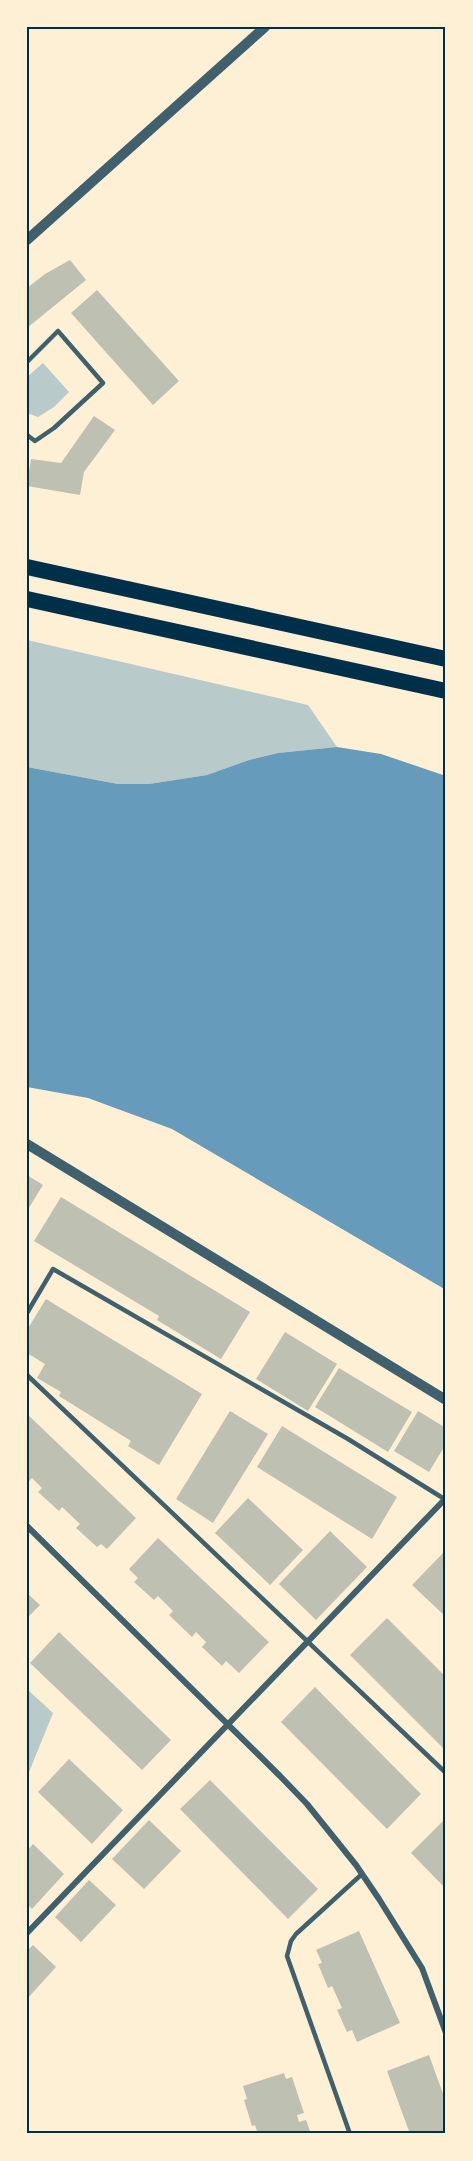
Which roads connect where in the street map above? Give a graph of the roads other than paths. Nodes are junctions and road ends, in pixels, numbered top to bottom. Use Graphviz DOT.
graph roads {
  1 [pos="265,27"];
  2 [pos="27,240"];
  3 [pos="27,362"];
  4 [pos="27,435"];
  5 [pos="27,567"];
  6 [pos="27,599"];
  7 [pos="446,659"];
  8 [pos="446,691"];
  9 [pos="27,1144"];
  10 [pos="27,1313"];
  11 [pos="27,1376"];
  12 [pos="446,1400"];
  13 [pos="446,1499"];
  14 [pos="27,1526"];
  15 [pos="308,1642"];
  16 [pos="229,1725"];
  17 [pos="446,1773"];
  18 [pos="362,1874"];
  19 [pos="27,1933"];
  20 [pos="446,2033"];
  21 [pos="350,2134"];
  1 -- 2 [label="street"];
  3 -- 4 [label="lane"];
  5 -- 7 [label="highway"];
  6 -- 8 [label="highway"];
  9 -- 12 [label="street"];
  10 -- 13 [label="lane"];
  11 -- 15 [label="lane"];
  13 -- 15 [label="street"];
  14 -- 16 [label="street"];
  15 -- 16 [label="street"];
  15 -- 17 [label="lane"];
  16 -- 18 [label="street"];
  16 -- 19 [label="street"];
  18 -- 20 [label="street"];
  18 -- 21 [label="lane"];
}
